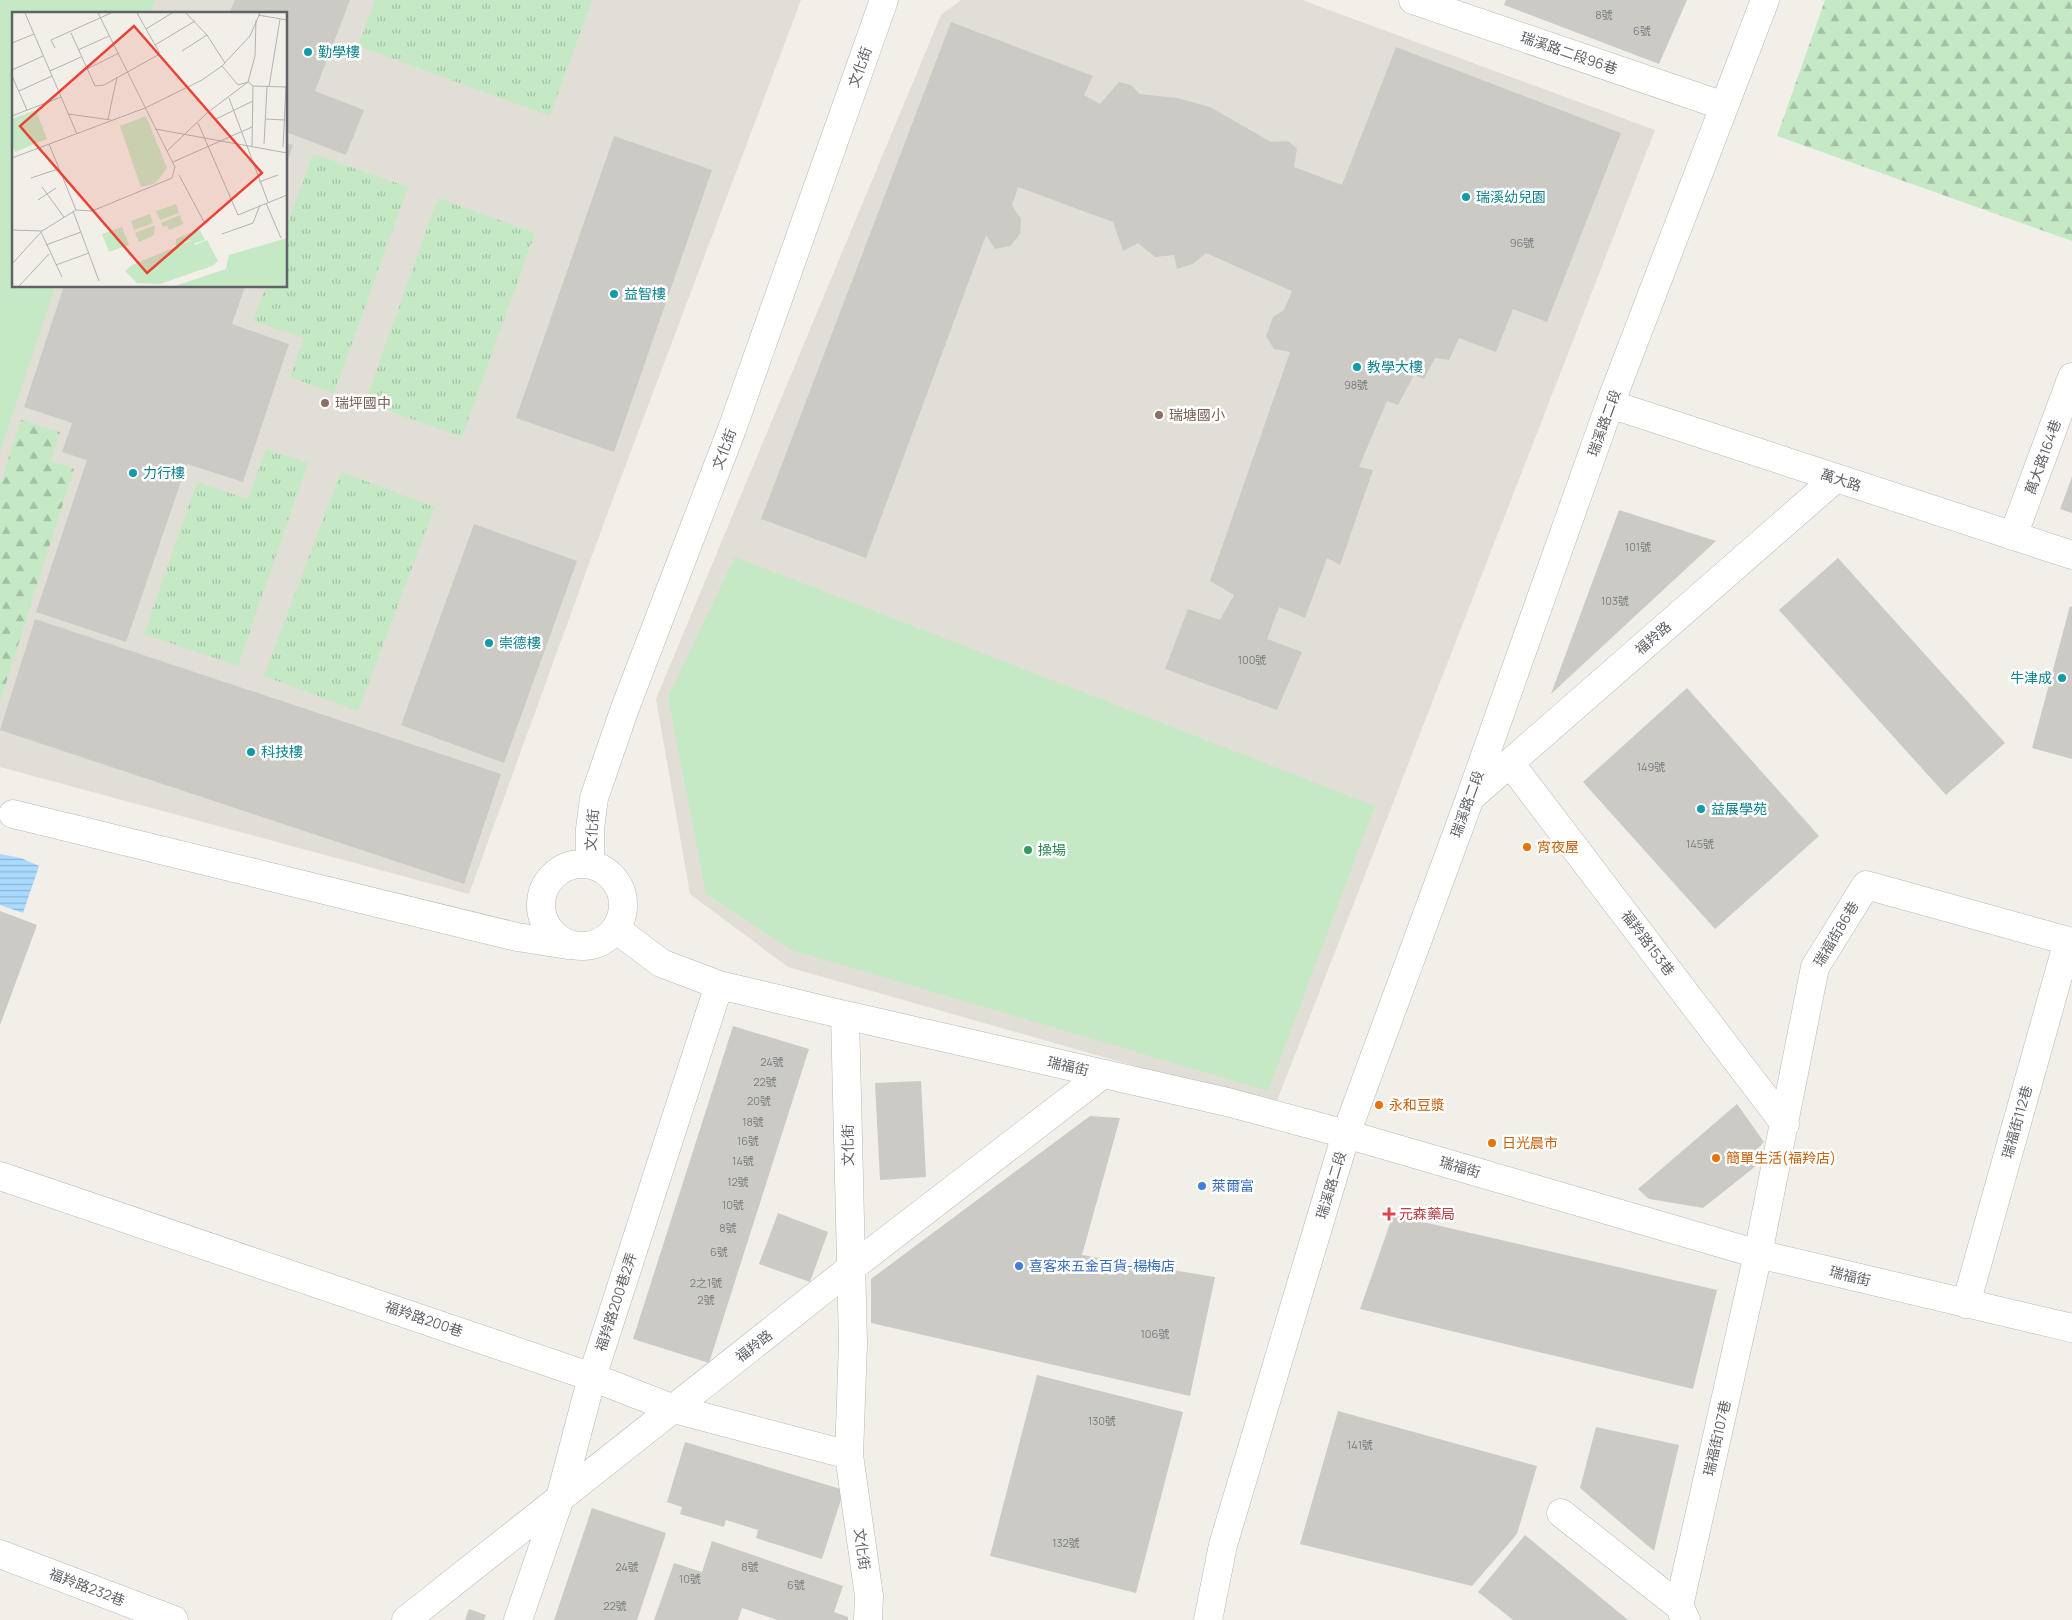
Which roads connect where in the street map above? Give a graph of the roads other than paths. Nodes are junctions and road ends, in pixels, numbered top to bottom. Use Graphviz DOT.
graph roads {
  1 [pos="884,0"];
  2 [pos="1413,0"];
  3 [pos="1765,0"];
  4 [pos="1465,8"];
  5 [pos="1724,106"];
  6 [pos="2072,377"];
  7 [pos="1610,404"];
  8 [pos="1836,478"];
  9 [pos="2013,536"];
  10 [pos="2072,555"];
  11 [pos="1510,763"];
  12 [pos="1470,798"];
  13 [pos="13,814"];
  14 [pos="590,864"];
  15 [pos="616,930"];
  16 [pos="2070,941"];
  17 [pos="568,945"];
  18 [pos="719,985"];
  19 [pos="845,1015"];
  20 [pos="1102,1074"];
  21 [pos="1785,1124"];
  22 [pos="1346,1134"];
  23 [pos="0,1176"];
  24 [pos="1758,1254"];
  25 [pos="851,1268"];
  26 [pos="1966,1304"];
  27 [pos="2072,1328"];
  28 [pos="592,1377"];
  29 [pos="674,1409"];
  30 [pos="849,1455"];
  31 [pos="560,1498"];
  32 [pos="1561,1513"];
  33 [pos="0,1554"];
  34 [pos="1682,1613"];
  35 [pos="174,1620"];
  36 [pos="406,1620"];
  37 [pos="518,1620"];
  38 [pos="868,1620"];
  39 [pos="1208,1620"];
  1 -- 14 [label="street, 文化街"];
  2 -- 4 [label="street, 瑞溪路二段96巷"];
  3 -- 5 [label="street, 瑞溪路二段"];
  4 -- 5 [label="street, 瑞溪路二段96巷"];
  5 -- 7 [label="street, 瑞溪路二段"];
  6 -- 9 [label="street, 萬大路164巷"];
  7 -- 8 [label="street, 萬大路"];
  7 -- 12 [label="street, 瑞溪路二段"];
  8 -- 9 [label="street, 萬大路"];
  8 -- 11 [label="street, 福羚路"];
  9 -- 10 [label="street, 萬大路"];
  11 -- 12 [label="street, 福羚路"];
  11 -- 21 [label="street, 福羚路153巷"];
  12 -- 22 [label="street, 瑞溪路二段"];
  13 -- 17 [label="street"];
  14 -- 15 [label="street, 文化街"];
  14 -- 17 [label="street"];
  15 -- 17 [label="street"];
  15 -- 18 [label="street"];
  16 -- 21 [label="street, 瑞福街86巷"];
  16 -- 26 [label="street, 瑞福街112巷"];
  18 -- 19 [label="street"];
  18 -- 28 [label="street, 福羚路200巷2弄"];
  19 -- 20 [label="street, 瑞福街"];
  19 -- 25 [label="street, 文化街"];
  20 -- 22 [label="street, 瑞福街"];
  20 -- 25 [label="street, 福羚路"];
  21 -- 24 [label="street, 瑞福街86巷"];
  22 -- 24 [label="street, 瑞福街"];
  22 -- 39 [label="street, 瑞溪路二段"];
  23 -- 28 [label="street, 福羚路200巷"];
  24 -- 26 [label="street, 瑞福街"];
  24 -- 34 [label="street, 瑞福街107巷"];
  25 -- 29 [label="street, 福羚路"];
  25 -- 30 [label="street, 文化街"];
  26 -- 27 [label="street, 瑞福街"];
  28 -- 29 [label="street, 福羚路200巷"];
  28 -- 31 [label="street, 福羚路200巷2弄"];
  29 -- 30 [label="street, 福羚路200巷"];
  29 -- 31 [label="street, 福羚路"];
  30 -- 38 [label="street, 文化街"];
  31 -- 36 [label="street, 福羚路"];
  31 -- 37 [label="street, 福羚路200巷2弄"];
  32 -- 34 [label="street"];
  33 -- 35 [label="street, 福羚路232巷"];
}
